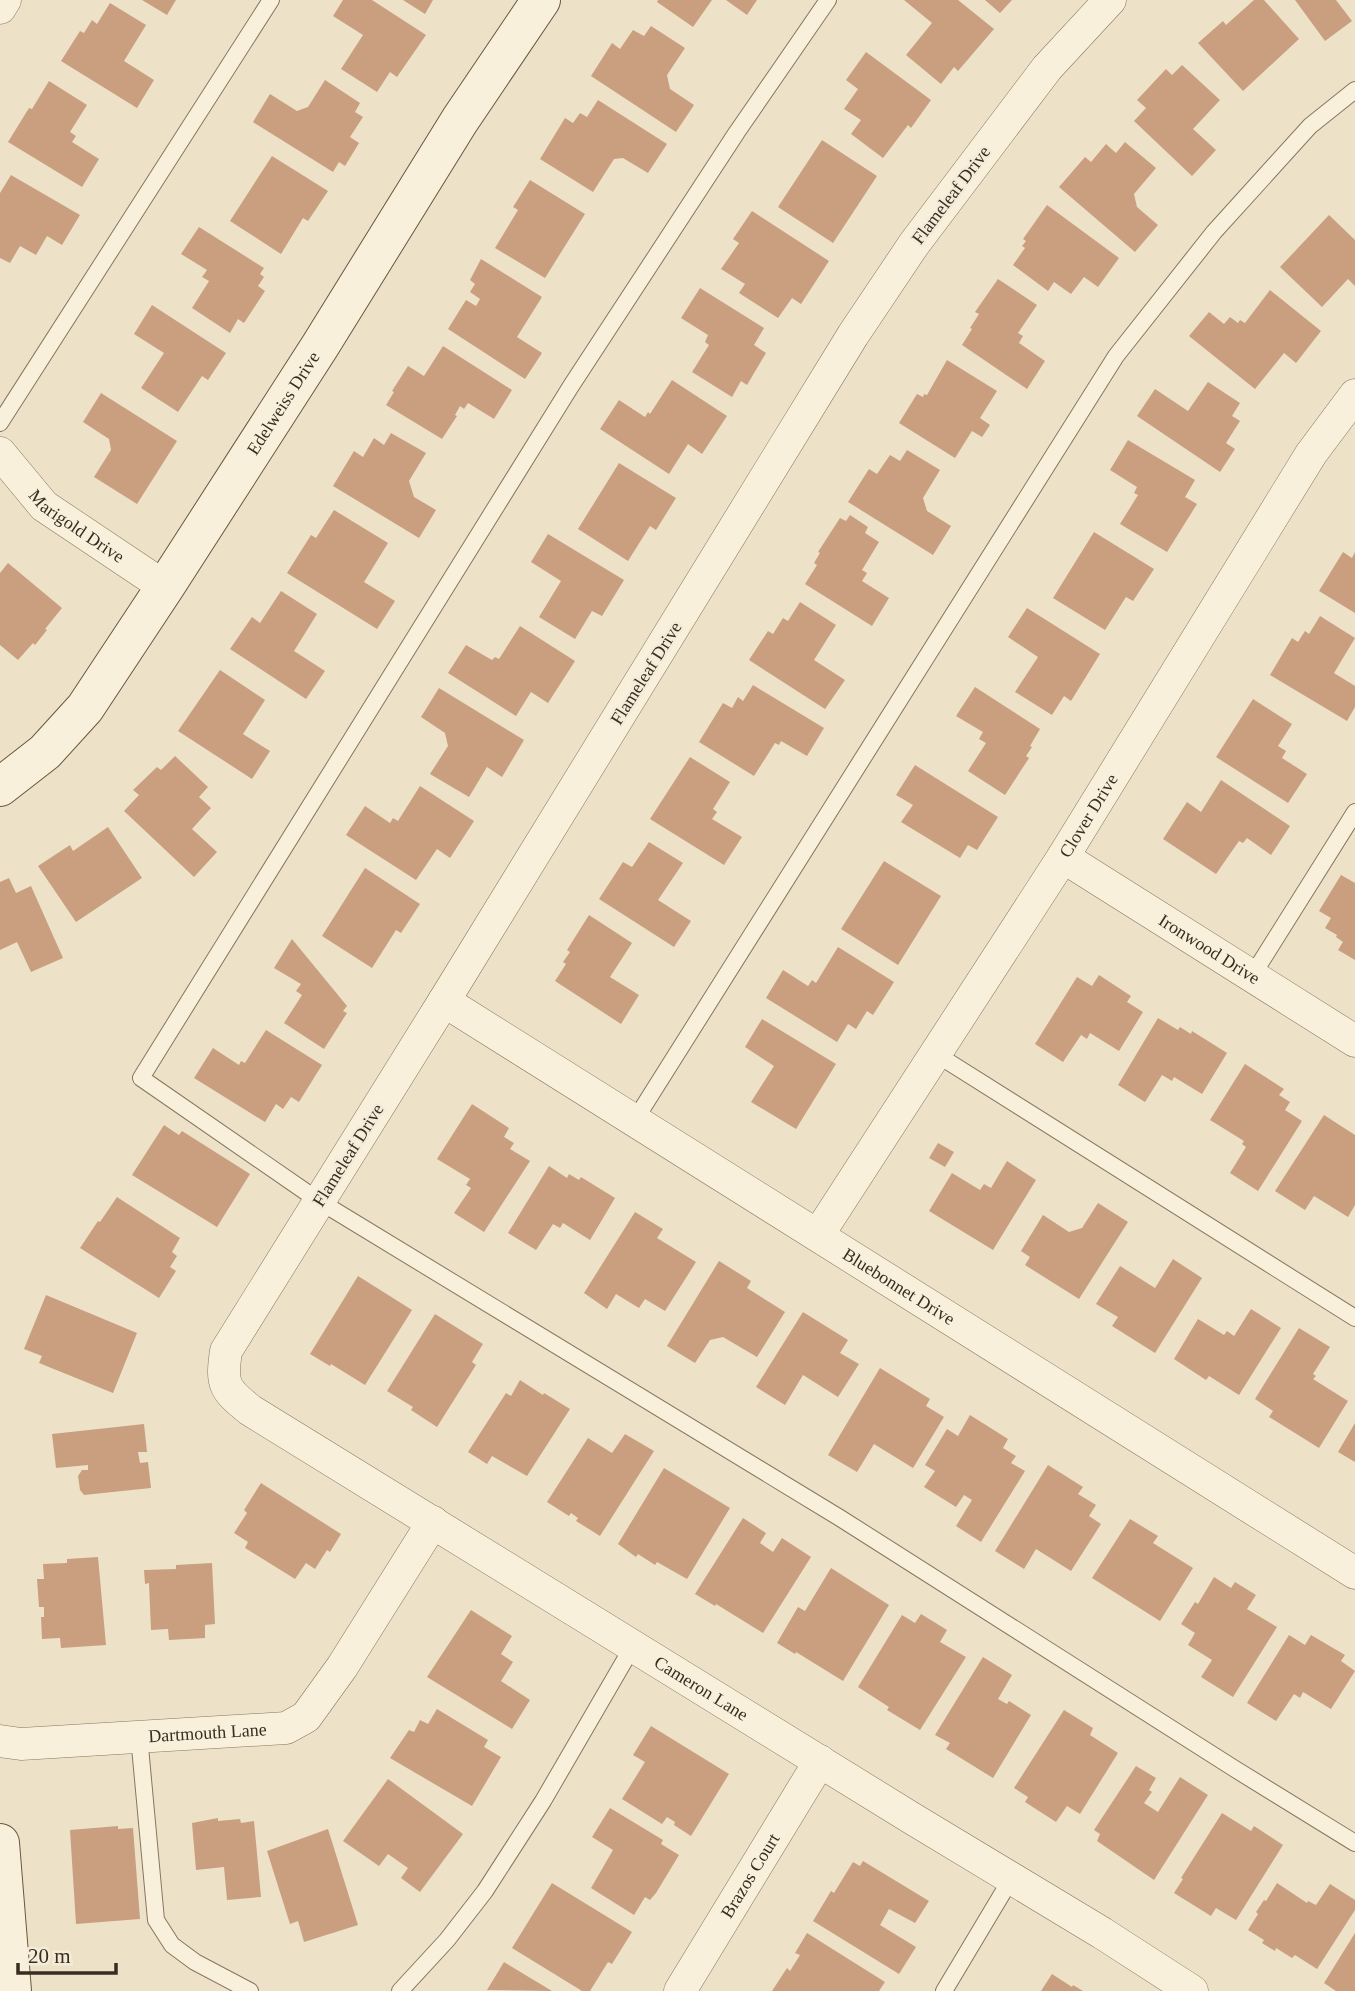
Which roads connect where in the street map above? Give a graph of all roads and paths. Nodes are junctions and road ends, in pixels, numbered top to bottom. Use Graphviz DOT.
graph roads {
  1 [pos="5,0"];
  2 [pos="271,0"];
  3 [pos="541,0"];
  4 [pos="828,0"];
  5 [pos="1110,0"];
  6 [pos="0,8"];
  7 [pos="1355,90"];
  8 [pos="1355,395"];
  9 [pos="0,424"];
  10 [pos="0,453"];
  11 [pos="165,587"];
  12 [pos="0,787"];
  13 [pos="1355,812"];
  14 [pos="1063,857"];
  15 [pos="1252,976"];
  16 [pos="444,1001"];
  17 [pos="1355,1041"];
  18 [pos="936,1054"];
  19 [pos="635,1121"];
  20 [pos="319,1201"];
  21 [pos="818,1235"];
  22 [pos="1355,1318"];
  23 [pos="223,1373"];
  24 [pos="433,1522"];
  25 [pos="1355,1573"];
  26 [pos="633,1646"];
  27 [pos="139,1736"];
  28 [pos="0,1741"];
  29 [pos="820,1761"];
  30 [pos="0,1843"];
  31 [pos="1355,1843"];
  32 [pos="1011,1879"];
  33 [pos="12,1991"];
  34 [pos="250,1991"];
  35 [pos="400,1991"];
  36 [pos="680,1991"];
  37 [pos="944,1991"];
  38 [pos="1192,1991"];
  1 -- 6 [label="street"];
  2 -- 9 [label="lane"];
  3 -- 11 [label="street, Edelweiss Drive"];
  4 -- 20 [label="lane"];
  5 -- 16 [label="street, Flameleaf Drive"];
  7 -- 19 [label="lane"];
  8 -- 14 [label="street, Clover Drive"];
  10 -- 11 [label="street, Marigold Drive"];
  11 -- 12 [label="street, Edelweiss Drive"];
  13 -- 15 [label="lane"];
  14 -- 15 [label="street, Ironwood Drive"];
  14 -- 18 [label="street, Clover Drive"];
  15 -- 17 [label="street, Ironwood Drive"];
  16 -- 19 [label="street, Bluebonnet Drive"];
  16 -- 20 [label="street, Flameleaf Drive"];
  18 -- 21 [label="street, Clover Drive"];
  18 -- 22 [label="lane"];
  19 -- 21 [label="street, Bluebonnet Drive"];
  20 -- 23 [label="street, Flameleaf Drive"];
  20 -- 31 [label="lane"];
  21 -- 25 [label="street, Bluebonnet Drive"];
  23 -- 24 [label="street, Cameron Lane"];
  24 -- 26 [label="street, Cameron Lane"];
  24 -- 27 [label="street, Dartmouth Lane"];
  26 -- 29 [label="street, Cameron Lane"];
  26 -- 35 [label="lane"];
  27 -- 28 [label="street, Dartmouth Lane"];
  27 -- 34 [label="lane"];
  29 -- 32 [label="street, Cameron Lane"];
  29 -- 36 [label="street, Brazos Court"];
  30 -- 33 [label="street"];
  32 -- 37 [label="lane"];
  32 -- 38 [label="street, Cameron Lane"];
}
